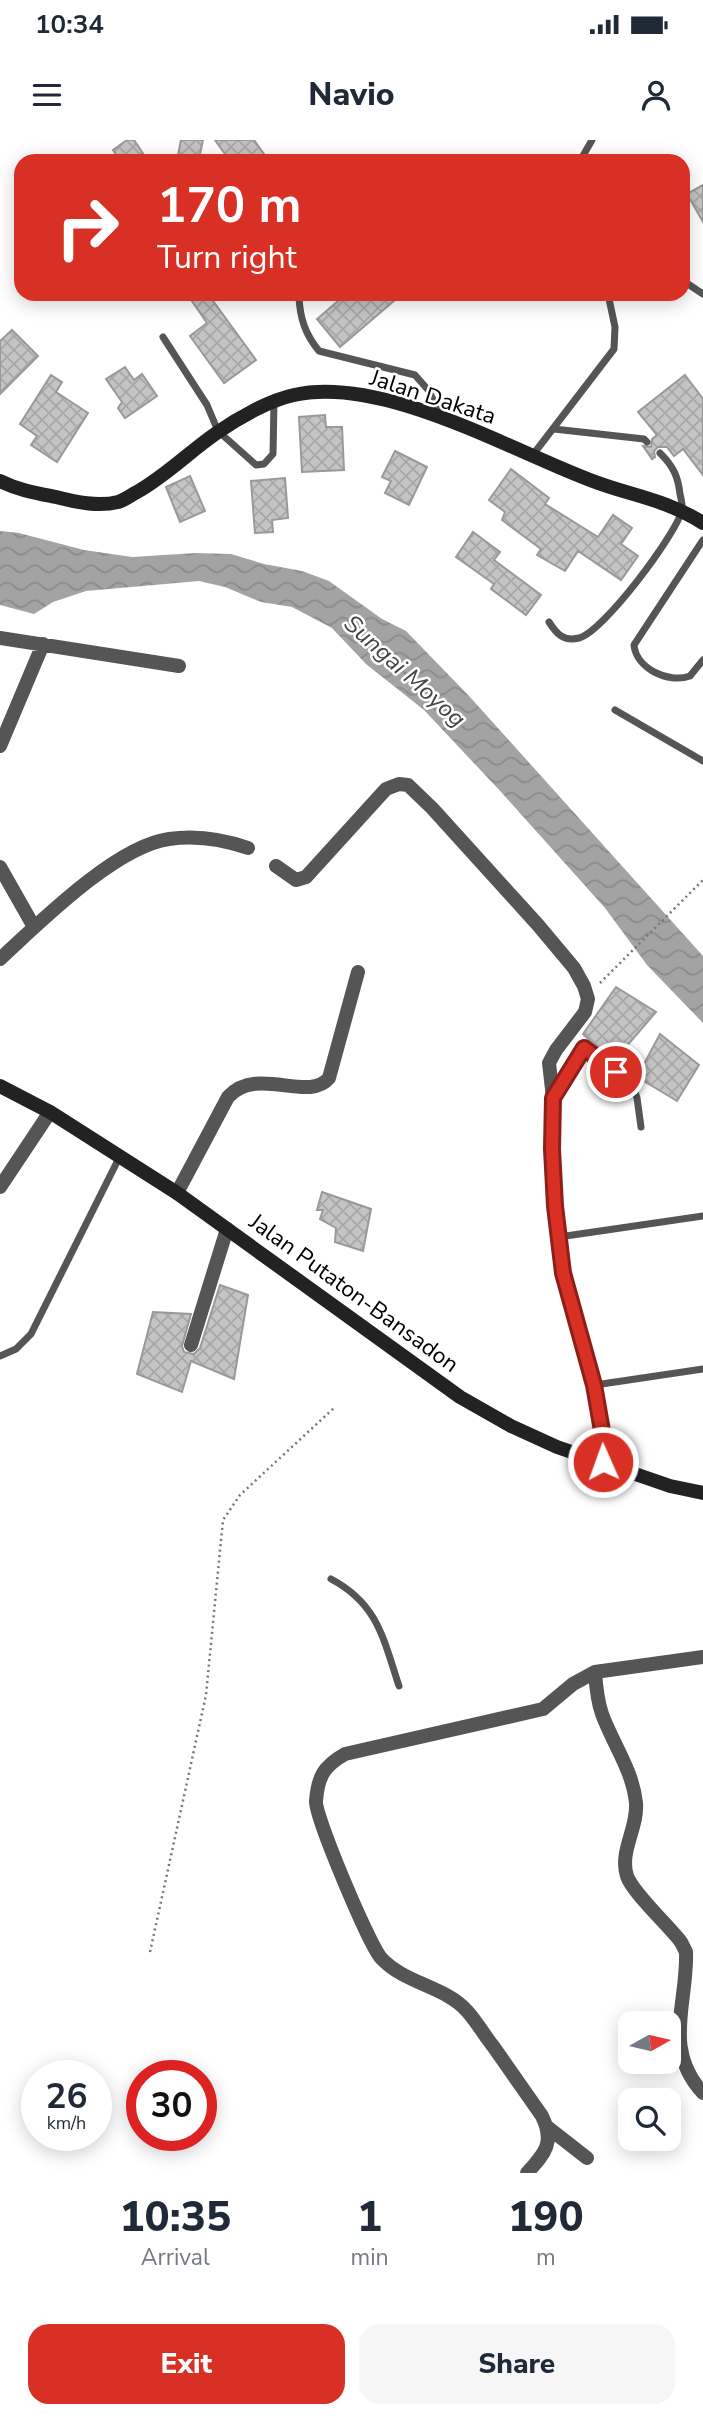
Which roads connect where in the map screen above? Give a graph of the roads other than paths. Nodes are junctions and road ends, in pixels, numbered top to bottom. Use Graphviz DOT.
graph roads {
  1 [pos="299,301"];
  2 [pos="609,301"];
  3 [pos="163,337"];
  4 [pos="274,401"];
  5 [pos="442,419"];
  6 [pos="554,429"];
  7 [pos="218,431"];
  8 [pos="647,442"];
  9 [pos="660,453"];
  10 [pos="532,456"];
  11 [pos="0,481"];
  12 [pos="682,510"];
  13 [pos="703,523"];
  14 [pos="703,540"];
  15 [pos="549,622"];
  16 [pos="0,638"];
  17 [pos="43,644"];
  18 [pos="703,660"];
  19 [pos="179,666"];
  20 [pos="615,710"];
  21 [pos="0,746"];
  22 [pos="703,761"];
  23 [pos="248,848"];
  24 [pos="276,866"];
  25 [pos="0,867"];
  26 [pos="34,927"];
  27 [pos="0,959"];
  28 [pos="358,972"];
  29 [pos="584,1048"];
  30 [pos="0,1086"];
  31 [pos="553,1098"];
  32 [pos="50,1112"];
  33 [pos="641,1127"];
  34 [pos="121,1156"];
  35 [pos="0,1187"];
  36 [pos="177,1193"];
  37 [pos="703,1216"];
  38 [pos="227,1229"];
  39 [pos="559,1237"];
  40 [pos="191,1345"];
  41 [pos="0,1356"];
  42 [pos="703,1369"];
  43 [pos="594,1385"];
  44 [pos="603,1462"];
  45 [pos="703,1493"];
  46 [pos="331,1578"];
  47 [pos="703,1657"];
  48 [pos="595,1672"];
  49 [pos="398,1685"];
  50 [pos="703,2093"];
  51 [pos="547,2126"];
  52 [pos="587,2158"];
  53 [pos="527,2173"];
  1 -- 5 [label="lane"];
  2 -- 6 [label="lane"];
  3 -- 7 [label="lane"];
  4 -- 5 [label="street, Jalan Dakata"];
  4 -- 7 [label="street, Jalan Dakata"];
  4 -- 7 [label="lane"];
  5 -- 10 [label="street, Jalan Dakata"];
  6 -- 8 [label="lane"];
  6 -- 10 [label="lane"];
  7 -- 11 [label="street, Jalan Dakata"];
  9 -- 12 [label="lane"];
  10 -- 12 [label="street, Jalan Dakata"];
  12 -- 13 [label="street, Jalan Dakata"];
  12 -- 15 [label="lane"];
  14 -- 18 [label="lane"];
  16 -- 17 [label="street"];
  17 -- 19 [label="street"];
  17 -- 21 [label="street"];
  20 -- 22 [label="lane"];
  23 -- 26 [label="street"];
  24 -- 31 [label="street"];
  25 -- 26 [label="street"];
  26 -- 27 [label="street"];
  28 -- 36 [label="street"];
  29 -- 31 [label="street"];
  29 -- 33 [label="lane"];
  30 -- 32 [label="street, Jalan Putaton-Bansadon"];
  31 -- 39 [label="street"];
  32 -- 34 [label="street, Jalan Putaton-Bansadon"];
  32 -- 35 [label="street"];
  34 -- 36 [label="street, Jalan Putaton-Bansadon"];
  34 -- 41 [label="lane"];
  36 -- 38 [label="street, Jalan Putaton-Bansadon"];
  37 -- 39 [label="lane"];
  38 -- 40 [label="street"];
  38 -- 44 [label="street, Jalan Putaton-Bansadon"];
  39 -- 43 [label="street"];
  42 -- 43 [label="lane"];
  43 -- 44 [label="street"];
  44 -- 45 [label="street, Jalan Putaton-Bansadon"];
  46 -- 49 [label="lane"];
  47 -- 48 [label="street"];
  48 -- 50 [label="street"];
  48 -- 51 [label="street"];
  51 -- 52 [label="street"];
  51 -- 53 [label="street"];
}
